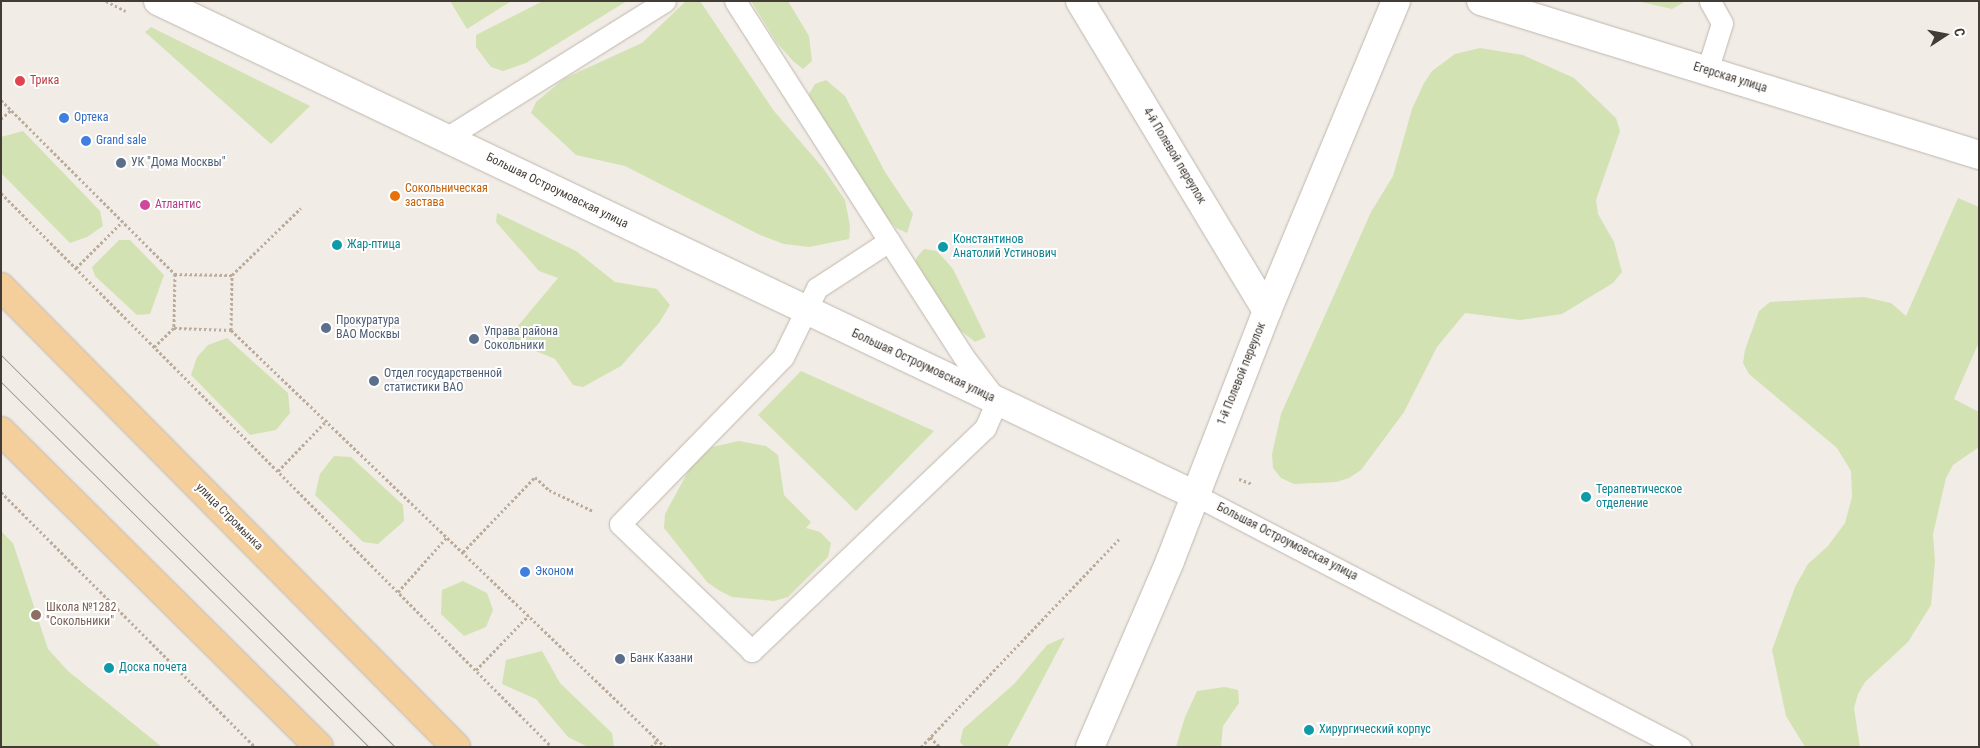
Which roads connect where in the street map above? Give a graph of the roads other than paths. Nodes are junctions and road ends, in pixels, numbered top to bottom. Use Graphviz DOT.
graph roads {
  1 [pos="158,1"];
  2 [pos="665,1"];
  3 [pos="735,1"];
  4 [pos="1080,1"];
  5 [pos="1396,1"];
  6 [pos="1481,1"];
  7 [pos="1710,1"];
  8 [pos="1707,71"];
  9 [pos="446,138"];
  10 [pos="1979,155"];
  11 [pos="889,241"];
  12 [pos="1,287"];
  13 [pos="806,310"];
  14 [pos="1267,311"];
  15 [pos="997,401"];
  16 [pos="1,431"];
  17 [pos="1195,495"];
  18 [pos="320,747"];
  19 [pos="456,747"];
  20 [pos="1090,747"];
  21 [pos="1680,747"];
  1 -- 9 [label="street, Большая Остроумовская улица"];
  2 -- 9 [label="lane"];
  3 -- 11 [label="lane"];
  4 -- 14 [label="street, 4-й Полевой переулок"];
  5 -- 14 [label="street, 1-й Полевой переулок"];
  6 -- 8 [label="street, Егерская улица"];
  7 -- 8 [label="lane"];
  8 -- 10 [label="street, Егерская улица"];
  9 -- 13 [label="street, Большая Остроумовская улица"];
  11 -- 13 [label="lane"];
  11 -- 15 [label="lane"];
  12 -- 19 [label="main road, улица Стромынка"];
  13 -- 15 [label="street, Большая Остроумовская улица"];
  13 -- 15 [label="lane"];
  14 -- 17 [label="street, 1-й Полевой переулок"];
  15 -- 17 [label="street, Большая Остроумовская улица"];
  16 -- 18 [label="main road"];
  17 -- 20 [label="street, 1-й Полевой переулок"];
  17 -- 21 [label="lane, Большая Остроумовская улица"];
}
